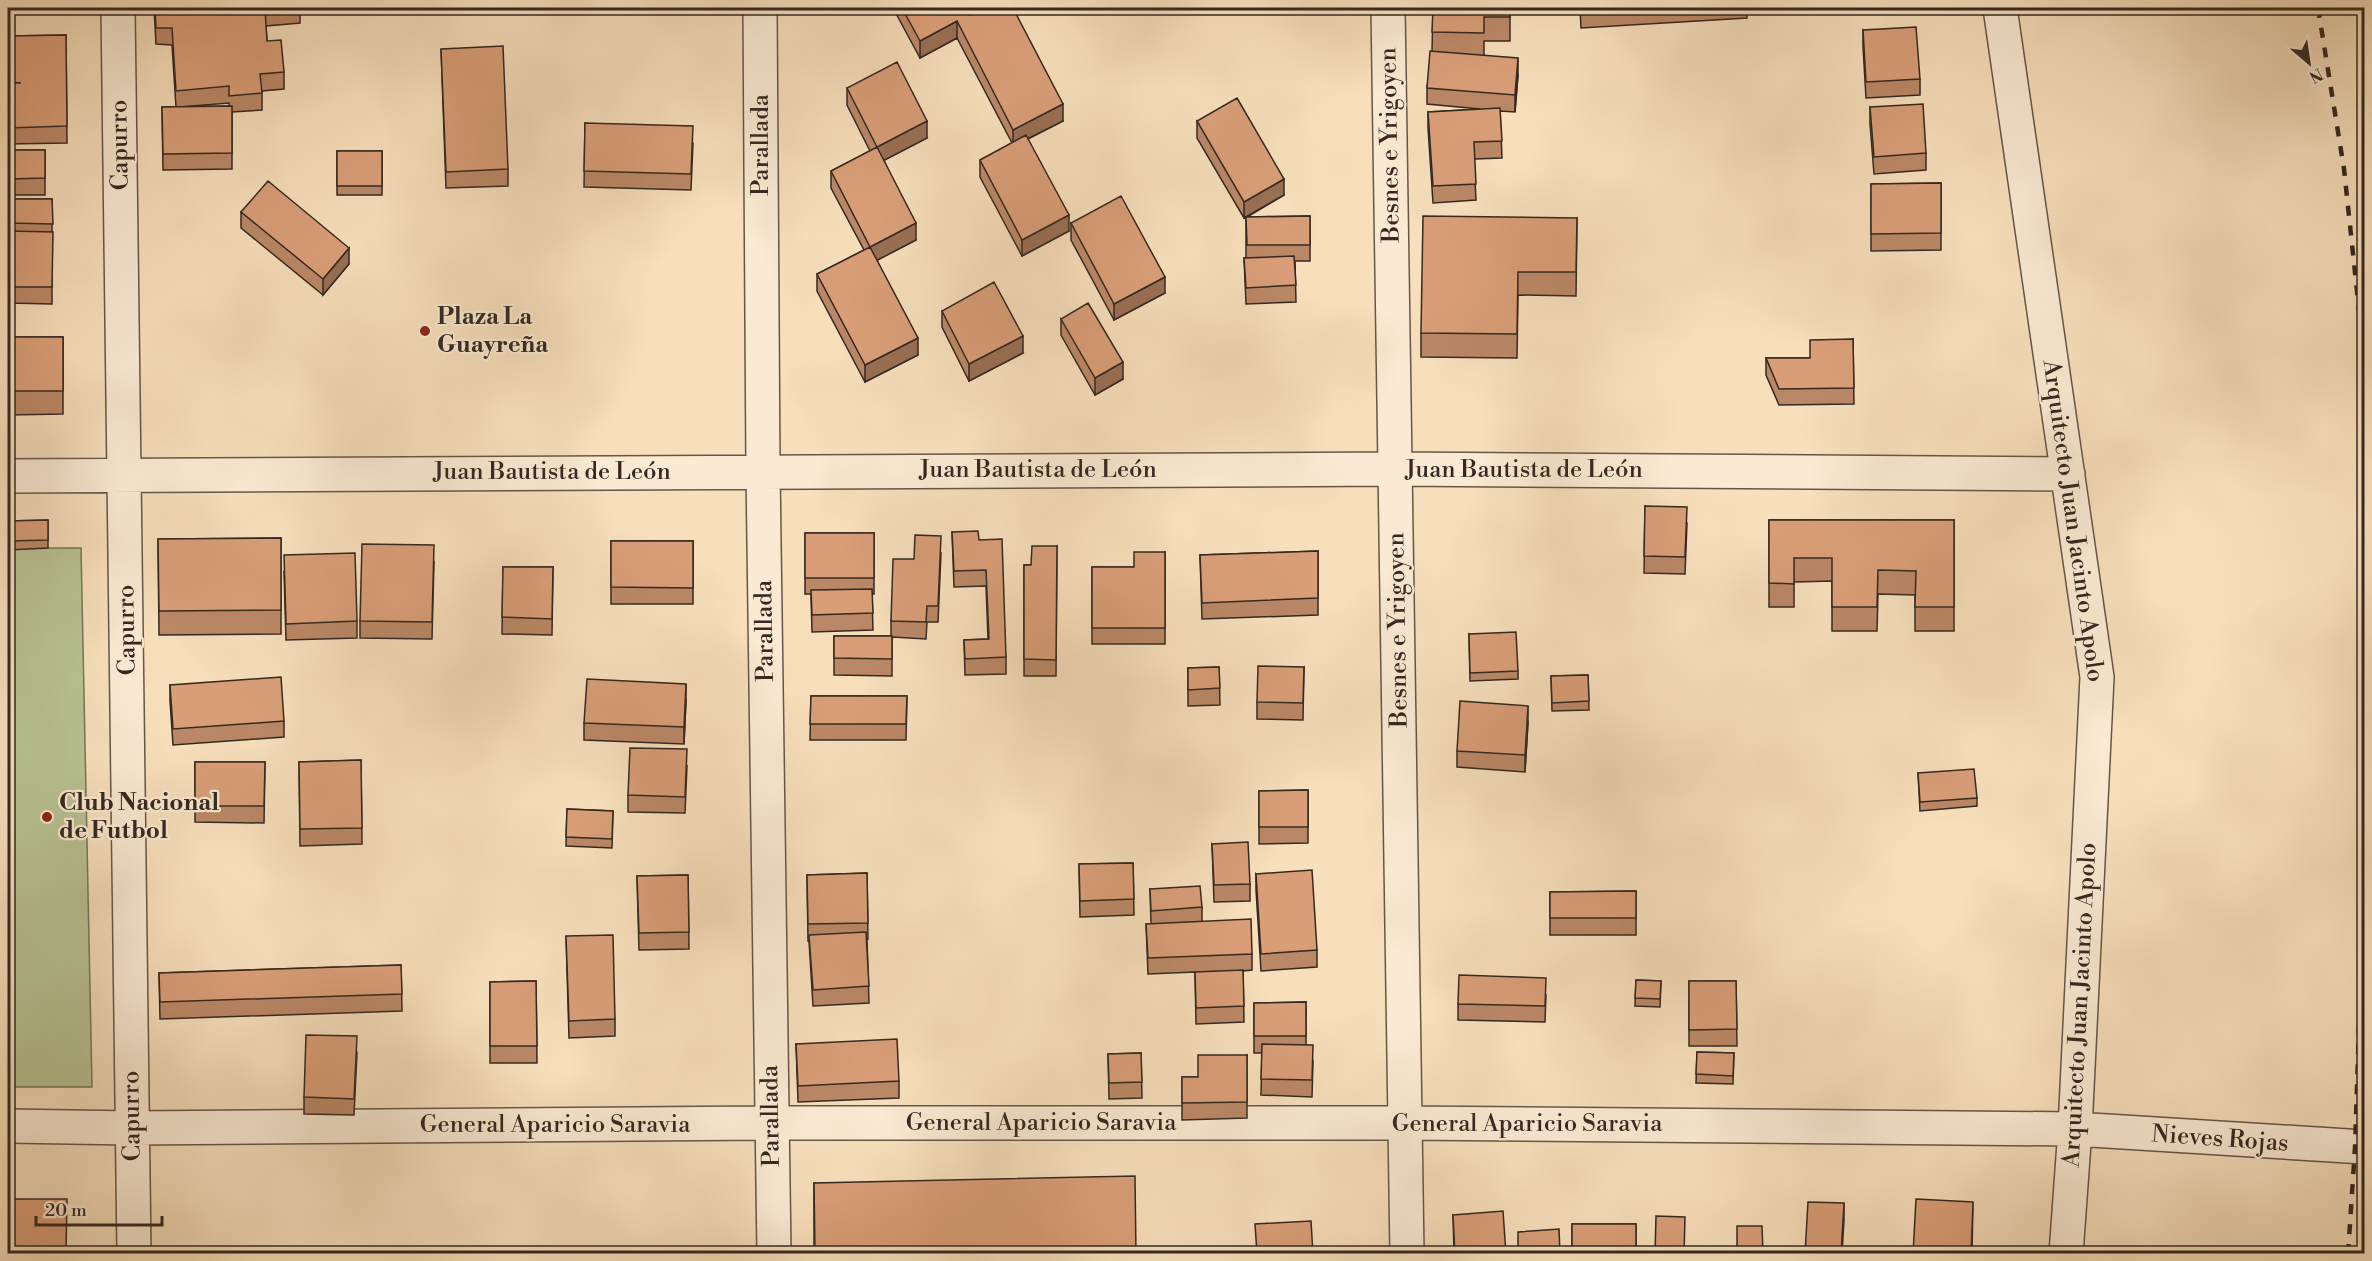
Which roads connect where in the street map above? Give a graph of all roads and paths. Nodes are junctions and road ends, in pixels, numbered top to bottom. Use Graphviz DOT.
graph roads {
  1 [pos="118,8"];
  2 [pos="760,8"];
  3 [pos="1388,8"];
  4 [pos="2000,8"];
  5 [pos="1395,469"];
  6 [pos="764,471"];
  7 [pos="125,474"];
  8 [pos="2068,474"];
  9 [pos="8,476"];
  10 [pos="771,1123"];
  11 [pos="1405,1123"];
  12 [pos="8,1126"];
  13 [pos="133,1128"];
  14 [pos="2075,1129"];
  15 [pos="2364,1147"];
  16 [pos="134,1254"];
  17 [pos="774,1254"];
  18 [pos="1407,1254"];
  19 [pos="2066,1254"];
  1 -- 7 [label="street, Capurro"];
  2 -- 6 [label="street, Parallada"];
  3 -- 5 [label="street, Besnes e Yrigoyen"];
  4 -- 8 [label="street, Arquitecto Juan Jacinto Apolo"];
  5 -- 6 [label="street, Juan Bautista de León"];
  5 -- 8 [label="street, Juan Bautista de León"];
  5 -- 11 [label="street, Besnes e Yrigoyen"];
  6 -- 7 [label="street, Juan Bautista de León"];
  6 -- 10 [label="street, Parallada"];
  7 -- 9 [label="street, Juan Bautista de León"];
  7 -- 13 [label="street, Capurro"];
  8 -- 14 [label="street, Arquitecto Juan Jacinto Apolo"];
  10 -- 11 [label="street, General Aparicio Saravia"];
  10 -- 13 [label="street, General Aparicio Saravia"];
  10 -- 17 [label="street, Parallada"];
  11 -- 14 [label="street, General Aparicio Saravia"];
  11 -- 18 [label="street, Besnes e Yrigoyen"];
  12 -- 13 [label="street, General Aparicio Saravia"];
  13 -- 16 [label="street, Capurro"];
  14 -- 15 [label="street, Nieves Rojas"];
  14 -- 19 [label="street, Arquitecto Juan Jacinto Apolo"];
}
